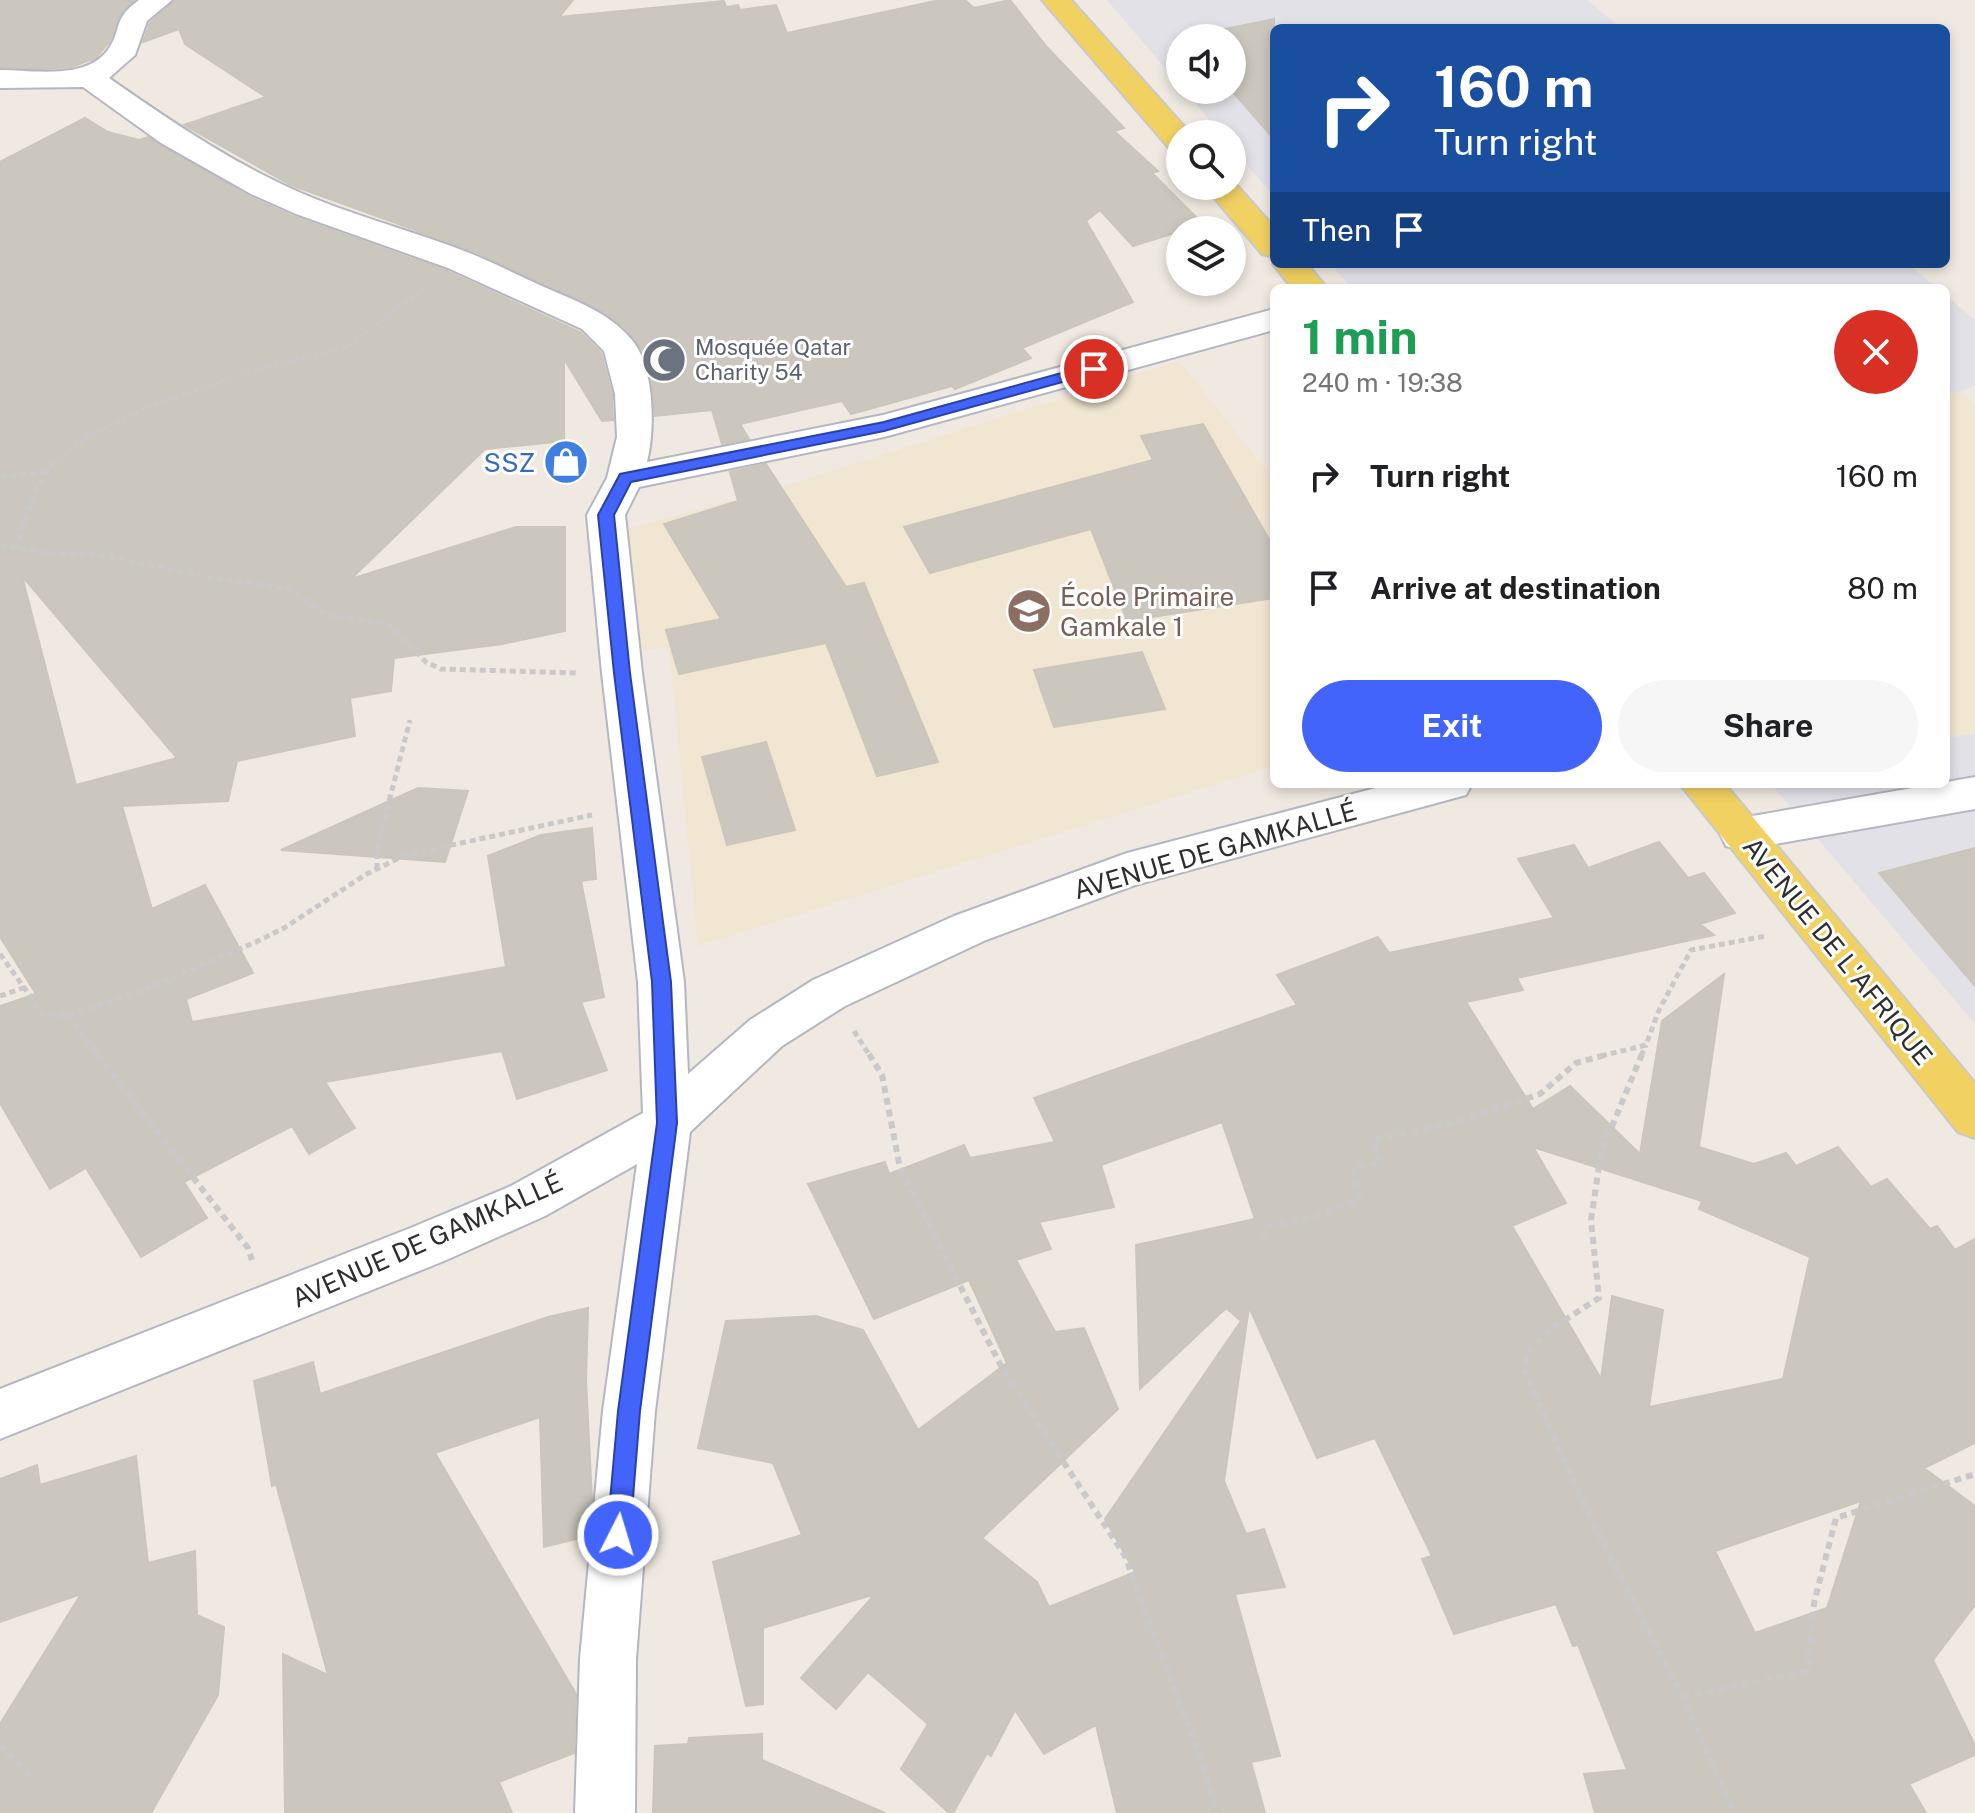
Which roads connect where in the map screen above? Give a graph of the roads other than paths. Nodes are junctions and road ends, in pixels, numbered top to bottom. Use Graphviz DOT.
graph roads {
  1 [pos="158,0"];
  2 [pos="1056,0"];
  3 [pos="90,78"];
  4 [pos="0,79"];
  5 [pos="1166,125"];
  6 [pos="1232,200"];
  7 [pos="1270,242"];
  8 [pos="1292,268"];
  9 [pos="1306,284"];
  10 [pos="1270,320"];
  11 [pos="625,478"];
  12 [pos="1436,788"];
  13 [pos="1704,788"];
  14 [pos="1975,793"];
  15 [pos="1741,834"];
  16 [pos="1975,1118"];
  17 [pos="667,1123"];
  18 [pos="0,1414"];
  19 [pos="605,1813"];
  1 -- 3 [label="street"];
  2 -- 5 [label="main road"];
  3 -- 4 [label="street"];
  3 -- 11 [label="street"];
  6 -- 7 [label="main road"];
  8 -- 9 [label="main road"];
  10 -- 11 [label="street"];
  11 -- 17 [label="street"];
  12 -- 17 [label="street, AVENUE DE GAMKALLÉ"];
  13 -- 15 [label="main road, AVENUE DE L'AFRIQUE"];
  14 -- 15 [label="street"];
  15 -- 16 [label="main road, AVENUE DE L'AFRIQUE"];
  17 -- 18 [label="street, AVENUE DE GAMKALLÉ"];
  17 -- 19 [label="street"];
}
